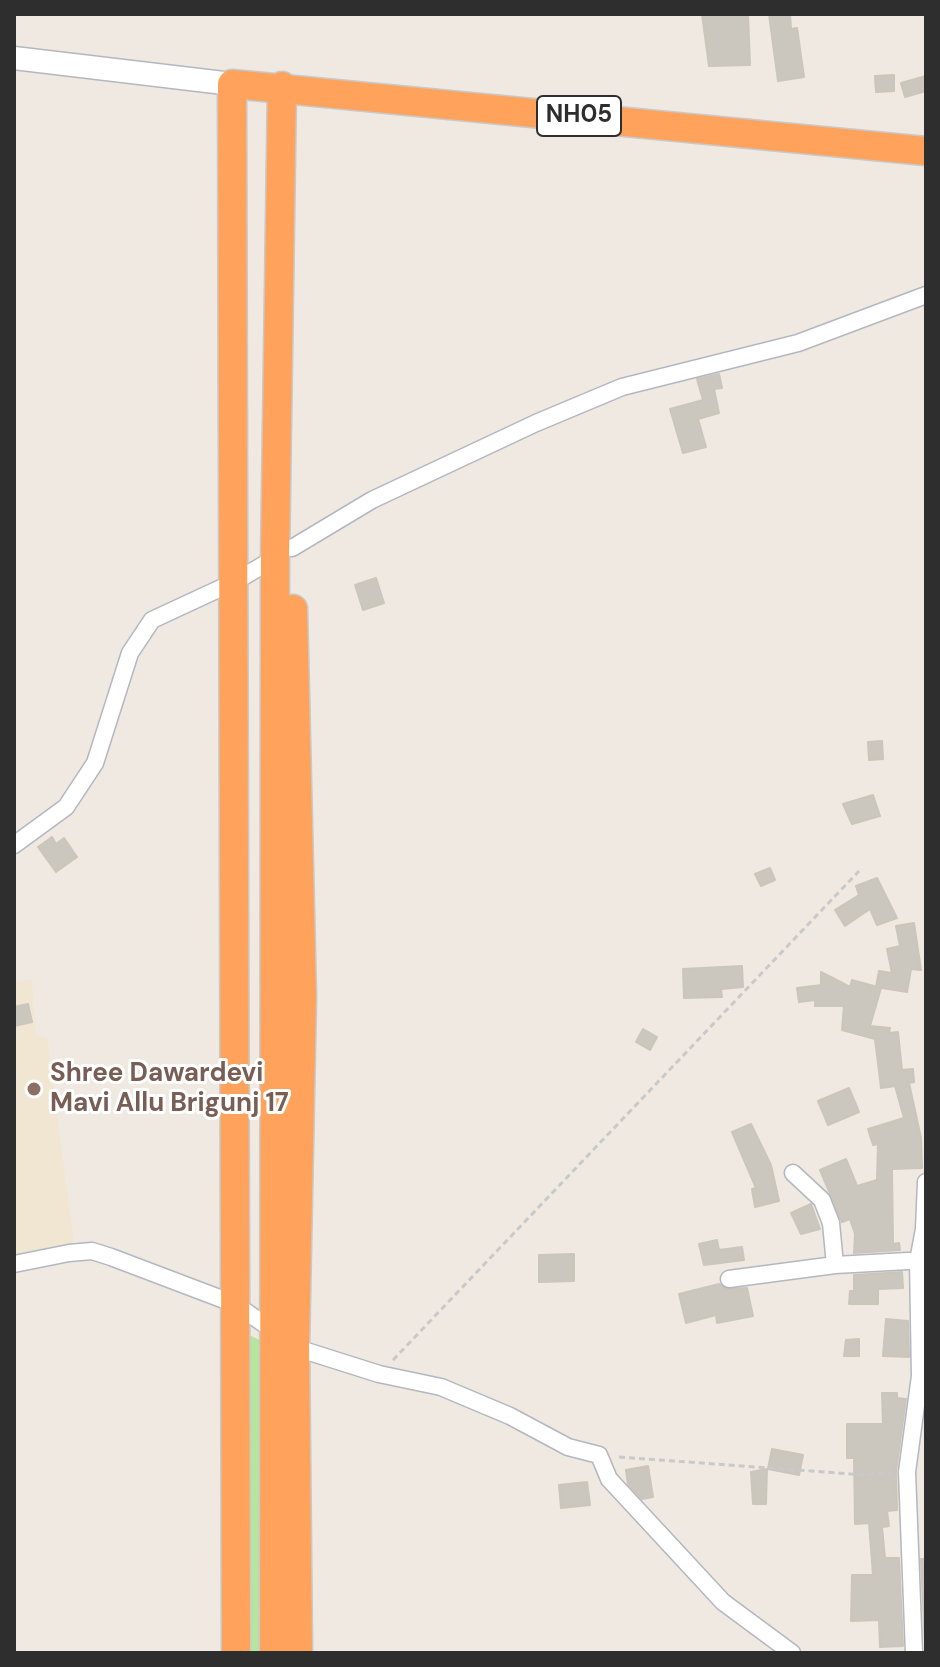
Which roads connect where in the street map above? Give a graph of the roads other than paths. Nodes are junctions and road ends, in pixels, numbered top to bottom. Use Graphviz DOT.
graph roads {
  1 [pos="14,58"];
  2 [pos="232,84"];
  3 [pos="282,86"];
  4 [pos="926,151"];
  5 [pos="926,295"];
  6 [pos="283,553"];
  7 [pos="236,581"];
  8 [pos="14,845"];
  9 [pos="793,1173"];
  10 [pos="926,1182"];
  11 [pos="922,1260"];
  12 [pos="14,1264"];
  13 [pos="835,1265"];
  14 [pos="729,1279"];
  15 [pos="235,1304"];
  16 [pos="283,1339"];
  17 [pos="236,1653"];
  18 [pos="274,1653"];
  19 [pos="298,1653"];
  20 [pos="792,1653"];
  21 [pos="914,1653"];
  1 -- 2 [label="main road, NH05"];
  2 -- 3 [label="highway, NH05"];
  2 -- 7 [label="highway"];
  3 -- 4 [label="highway, NH05"];
  3 -- 6 [label="highway"];
  5 -- 6 [label="street"];
  6 -- 7 [label="street"];
  6 -- 16 [label="highway"];
  7 -- 8 [label="street"];
  7 -- 15 [label="highway"];
  9 -- 13 [label="street"];
  10 -- 11 [label="street"];
  11 -- 13 [label="street"];
  11 -- 21 [label="street"];
  12 -- 15 [label="street"];
  13 -- 14 [label="street"];
  15 -- 16 [label="street"];
  15 -- 17 [label="highway"];
  16 -- 18 [label="highway"];
  16 -- 19 [label="highway"];
  16 -- 20 [label="street"];
}
